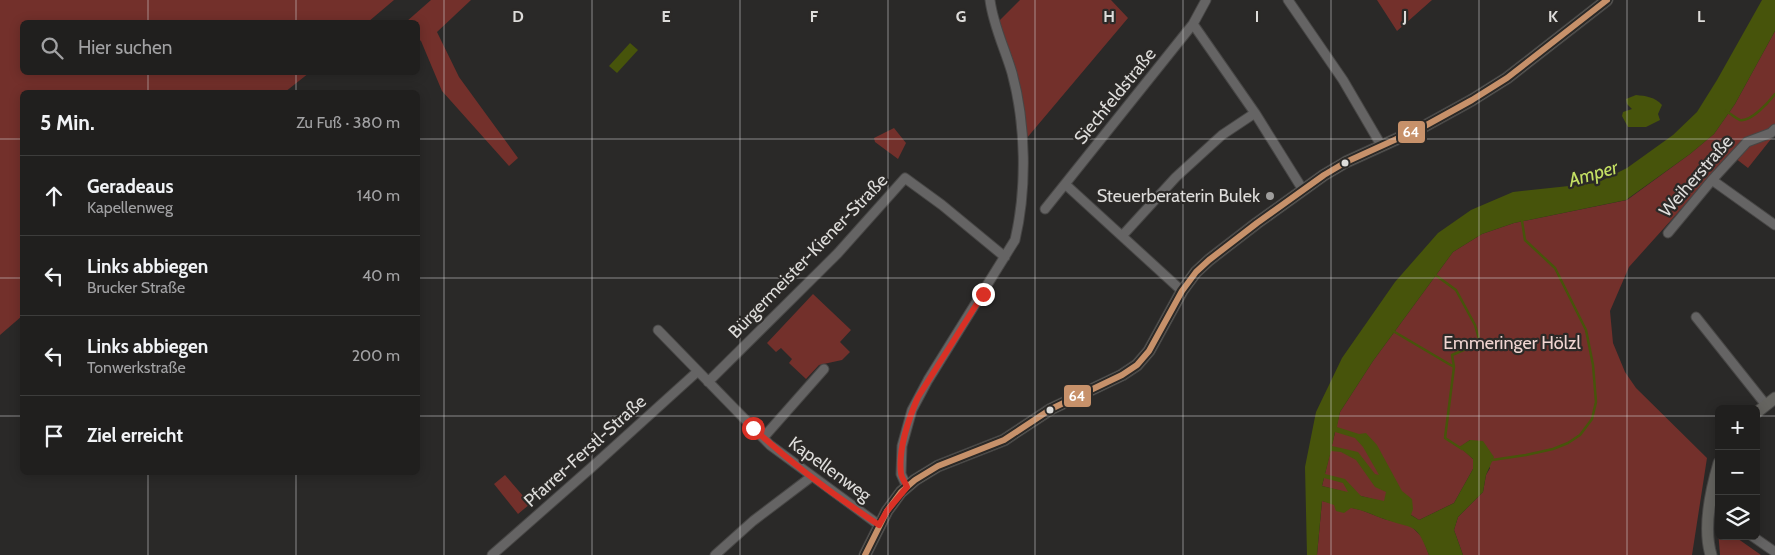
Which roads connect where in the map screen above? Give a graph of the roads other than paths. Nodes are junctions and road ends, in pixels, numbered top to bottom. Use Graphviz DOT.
graph roads {
  1 [pos="990,0"];
  2 [pos="1206,0"];
  3 [pos="1288,0"];
  4 [pos="1607,0"];
  5 [pos="1194,24"];
  6 [pos="1255,113"];
  7 [pos="1775,129"];
  8 [pos="1381,145"];
  9 [pos="1712,180"];
  10 [pos="1065,184"];
  11 [pos="1304,190"];
  12 [pos="1045,209"];
  13 [pos="1775,226"];
  14 [pos="1668,233"];
  15 [pos="1122,236"];
  16 [pos="1005,257"];
  17 [pos="1182,291"];
  18 [pos="1696,317"];
  19 [pos="658,330"];
  20 [pos="824,369"];
  21 [pos="698,371"];
  22 [pos="708,382"];
  23 [pos="1770,402"];
  24 [pos="1760,411"];
  25 [pos="763,438"];
  26 [pos="811,477"];
  27 [pos="1715,478"];
  28 [pos="907,487"];
  29 [pos="879,525"];
  30 [pos="1758,540"];
  31 [pos="1775,552"];
  32 [pos="492,555"];
  33 [pos="715,555"];
  34 [pos="866,555"];
  35 [pos="1711,555"];
  1 -- 16 [label="street"];
  2 -- 5 [label="street, Siechfeldstraße"];
  3 -- 8 [label="street"];
  4 -- 8 [label="street"];
  5 -- 6 [label="street"];
  5 -- 10 [label="street, Siechfeldstraße"];
  6 -- 11 [label="street"];
  6 -- 15 [label="street"];
  7 -- 9 [label="street, Weiherstraße"];
  8 -- 11 [label="street"];
  9 -- 13 [label="street"];
  9 -- 14 [label="street, Weiherstraße"];
  10 -- 12 [label="street, Siechfeldstraße"];
  10 -- 15 [label="street"];
  11 -- 17 [label="street"];
  15 -- 17 [label="street"];
  16 -- 22 [label="street, Bürgermeister-Kiener-Straße"];
  16 -- 28 [label="street"];
  17 -- 28 [label="street"];
  18 -- 23 [label="street"];
  19 -- 21 [label="street, Kapellenweg"];
  20 -- 25 [label="street"];
  21 -- 22 [label="street, Kapellenweg"];
  21 -- 32 [label="street, Pfarrer-Ferstl-Straße"];
  22 -- 25 [label="street, Kapellenweg"];
  23 -- 24 [label="street"];
  25 -- 26 [label="street, Kapellenweg"];
  26 -- 29 [label="street, Kapellenweg"];
  26 -- 33 [label="street"];
  27 -- 35 [label="street"];
  28 -- 29 [label="street"];
  29 -- 34 [label="street"];
  30 -- 31 [label="street"];
}
